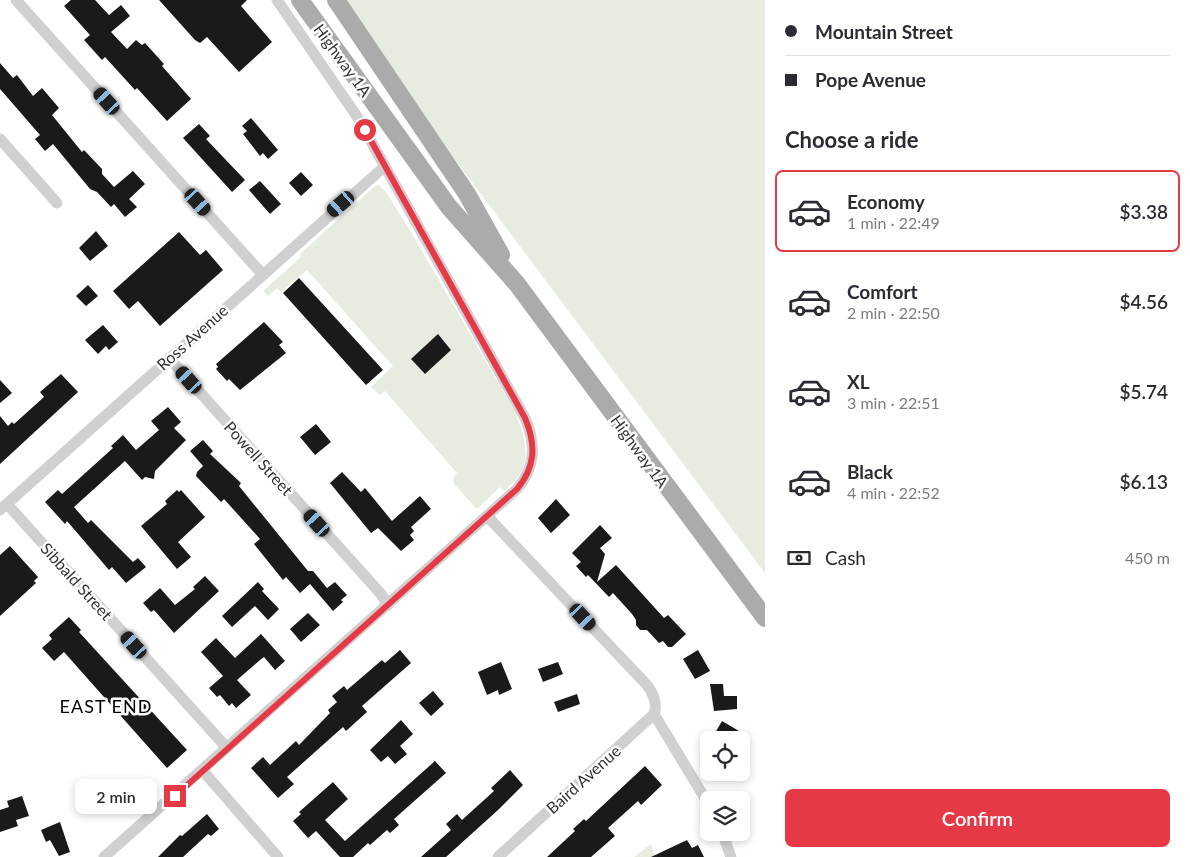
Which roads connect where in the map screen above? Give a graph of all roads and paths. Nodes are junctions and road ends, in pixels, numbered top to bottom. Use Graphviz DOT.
graph roads {
  1 [pos="16,0"];
  2 [pos="277,0"];
  3 [pos="300,0"];
  4 [pos="336,0"];
  5 [pos="0,139"];
  6 [pos="385,166"];
  7 [pos="57,202"];
  8 [pos="263,275"];
  9 [pos="517,284"];
  10 [pos="169,358"];
  11 [pos="4,507"];
  12 [pos="487,516"];
  13 [pos="388,605"];
  14 [pos="765,618"];
  15 [pos="654,714"];
  16 [pos="226,748"];
  17 [pos="203,772"];
  18 [pos="701,791"];
  19 [pos="725,841"];
  20 [pos="104,857"];
  21 [pos="278,857"];
  22 [pos="498,857"];
  23 [pos="731,857"];
  1 -- 8 [label="street"];
  2 -- 6 [label="street"];
  3 -- 9 [label="main road, Highway 1A"];
  4 -- 9 [label="main road, Highway 1A"];
  5 -- 7 [label="street"];
  6 -- 8 [label="street, Ross Avenue"];
  6 -- 12 [label="street"];
  8 -- 10 [label="street, Ross Avenue"];
  9 -- 14 [label="main road, Highway 1A"];
  10 -- 11 [label="street, Ross Avenue"];
  10 -- 13 [label="street, Powell Street"];
  11 -- 16 [label="street, Sibbald Street"];
  12 -- 13 [label="street"];
  12 -- 15 [label="street"];
  13 -- 16 [label="street"];
  15 -- 18 [label="street"];
  15 -- 22 [label="street, Baird Avenue"];
  16 -- 17 [label="street"];
  17 -- 20 [label="street"];
  17 -- 21 [label="street"];
  19 -- 23 [label="street"];
}
